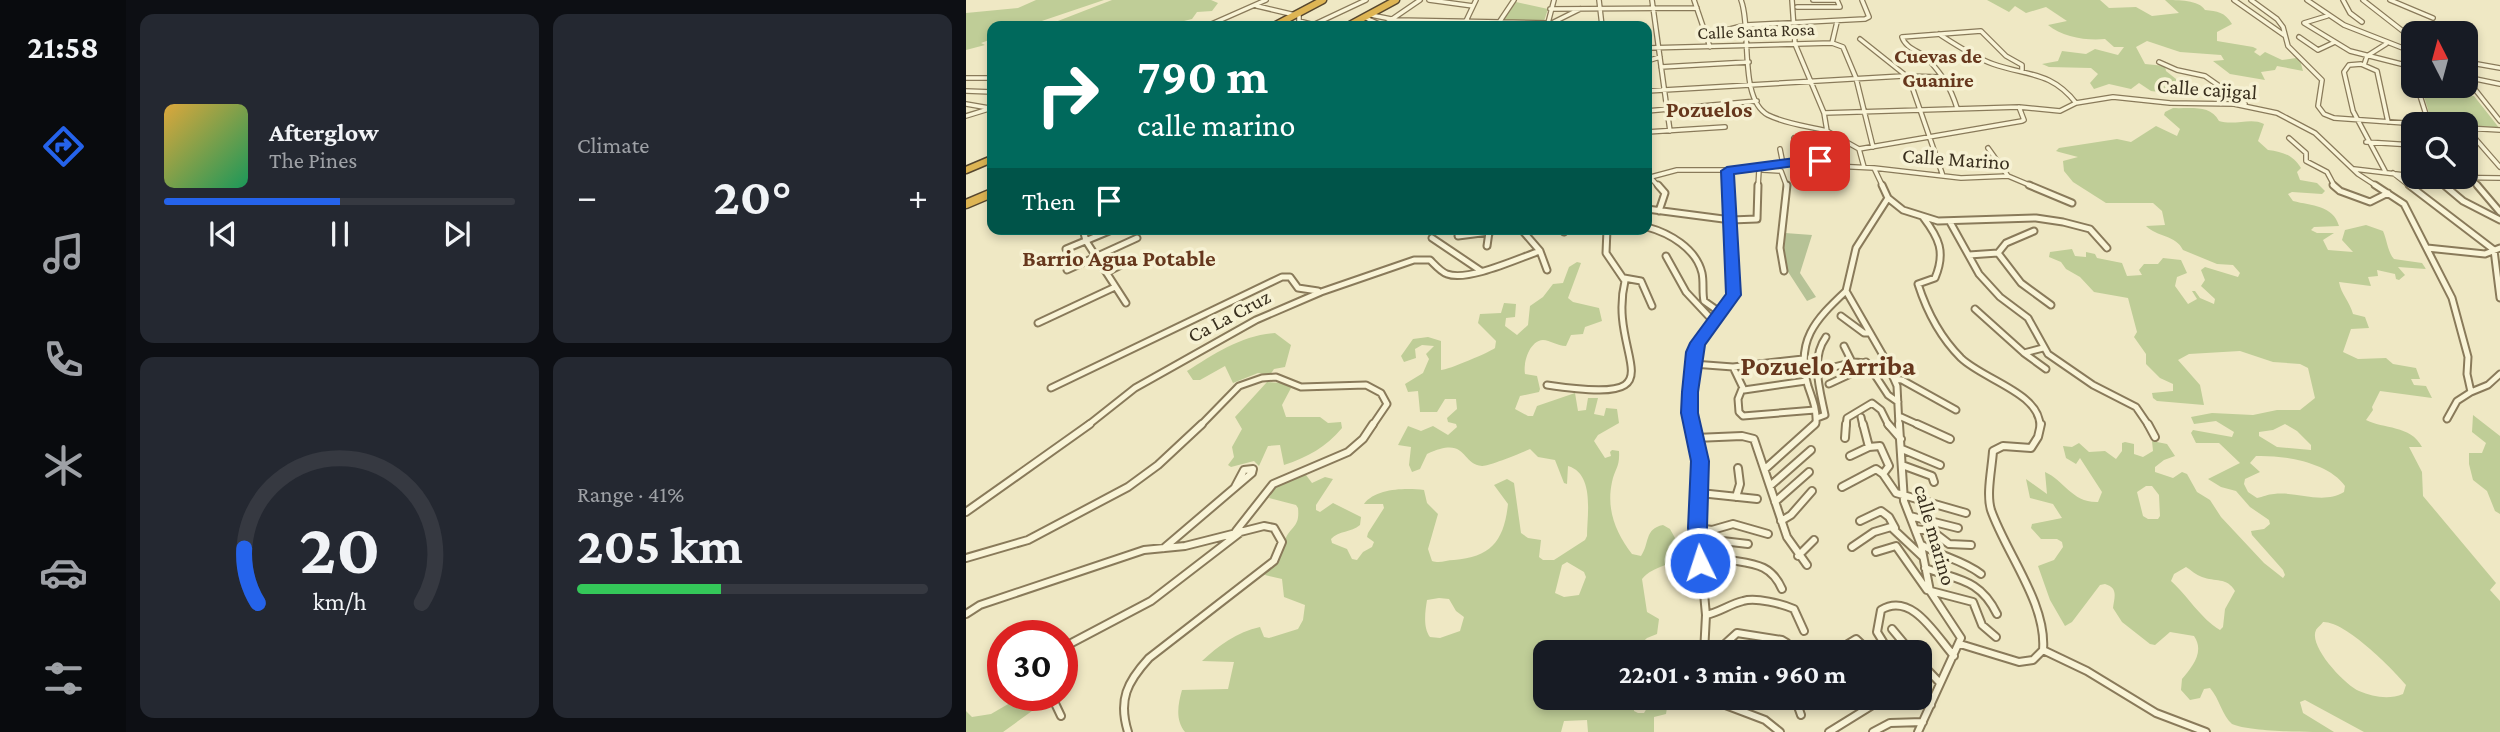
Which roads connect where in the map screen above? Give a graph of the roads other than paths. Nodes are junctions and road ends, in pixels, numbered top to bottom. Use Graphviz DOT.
graph roads {
  1 [pos="1266,0"];
  2 [pos="1325,0"];
  3 [pos="1366,0"];
  4 [pos="1397,0"];
  5 [pos="1420,0"];
  6 [pos="1429,0"];
  7 [pos="1476,0"];
  8 [pos="1514,0"];
  9 [pos="1554,0"];
  10 [pos="1599,0"];
  11 [pos="1652,0"];
  12 [pos="1694,0"];
  13 [pos="1741,0"];
  14 [pos="1792,0"];
  15 [pos="1813,0"];
  16 [pos="1862,0"];
  17 [pos="2234,0"];
  18 [pos="2251,0"];
  19 [pos="2306,0"];
  20 [pos="2343,0"];
  21 [pos="2363,0"];
  22 [pos="2390,0"];
  23 [pos="1257,6"];
  24 [pos="1473,6"];
  25 [pos="1797,7"];
  26 [pos="1653,8"];
  27 [pos="1697,8"];
  28 [pos="1550,9"];
  29 [pos="1581,9"];
  30 [pos="1600,9"];
  31 [pos="1297,16"];
  32 [pos="2327,16"];
  33 [pos="1370,17"];
  34 [pos="2433,18"];
  35 [pos="1392,20"];
  36 [pos="1220,21"];
  37 [pos="1287,21"];
  38 [pos="1299,21"];
  39 [pos="1321,21"];
  40 [pos="1361,21"];
  41 [pos="1375,21"];
  42 [pos="1466,21"];
  43 [pos="1500,21"];
  44 [pos="1548,21"];
  45 [pos="1556,21"];
  46 [pos="1601,21"];
  47 [pos="1837,22"];
  48 [pos="2362,22"];
  49 [pos="1793,24"];
  50 [pos="1746,25"];
  51 [pos="2401,30"];
  52 [pos="1938,34"];
  53 [pos="1706,35"];
  54 [pos="2284,35"];
  55 [pos="2299,37"];
  56 [pos="1860,39"];
  57 [pos="2335,42"];
  58 [pos="1832,43"];
  59 [pos="1795,44"];
  60 [pos="2386,44"];
  61 [pos="1748,46"];
  62 [pos="1710,47"];
  63 [pos="1652,48"];
  64 [pos="1658,48"];
  65 [pos="2401,48"];
  66 [pos="2367,56"];
  67 [pos="1660,57"];
  68 [pos="1652,59"];
  69 [pos="1749,62"];
  70 [pos="2159,62"];
  71 [pos="2401,64"];
  72 [pos="2478,64"];
  73 [pos="2364,65"];
  74 [pos="1661,66"];
  75 [pos="2500,68"];
  76 [pos="2022,71"];
  77 [pos="1906,76"];
  78 [pos="1941,76"];
  79 [pos="966,78"];
  80 [pos="987,78"];
  81 [pos="1856,78"];
  82 [pos="2478,79"];
  83 [pos="1810,80"];
  84 [pos="1750,84"];
  85 [pos="2500,84"];
  86 [pos="1664,89"];
  87 [pos="1652,90"];
  88 [pos="966,92"];
  89 [pos="987,92"];
  90 [pos="2478,93"];
  91 [pos="1757,102"];
  92 [pos="2076,103"];
  93 [pos="966,104"];
  94 [pos="2247,106"];
  95 [pos="987,107"];
  96 [pos="2019,107"];
  97 [pos="1957,108"];
  98 [pos="1667,109"];
  99 [pos="1921,109"];
  100 [pos="987,110"];
  101 [pos="1652,110"];
  102 [pos="1866,111"];
  103 [pos="1824,113"];
  104 [pos="966,116"];
  105 [pos="2356,120"];
  106 [pos="2500,121"];
  107 [pos="2388,122"];
  108 [pos="2401,123"];
  109 [pos="1725,127"];
  110 [pos="2478,129"];
  111 [pos="2500,130"];
  112 [pos="1670,131"];
  113 [pos="1827,131"];
  114 [pos="1652,132"];
  115 [pos="1929,137"];
  116 [pos="1794,138"];
  117 [pos="2289,138"];
  118 [pos="2367,142"];
  119 [pos="2478,142"];
  120 [pos="2401,145"];
  121 [pos="1873,147"];
  122 [pos="1988,148"];
  123 [pos="1780,149"];
  124 [pos="1859,149"];
  125 [pos="1810,160"];
  126 [pos="987,164"];
  127 [pos="1783,164"];
  128 [pos="1864,167"];
  129 [pos="2500,167"];
  130 [pos="1874,168"];
  131 [pos="2353,169"];
  132 [pos="1746,170"];
  133 [pos="1759,170"];
  134 [pos="1727,171"];
  135 [pos="2385,171"];
  136 [pos="966,172"];
  137 [pos="2393,173"];
  138 [pos="2401,174"];
  139 [pos="1943,176"];
  140 [pos="2008,176"];
  141 [pos="1652,177"];
  142 [pos="2478,178"];
  143 [pos="2500,178"];
  144 [pos="1652,182"];
  145 [pos="2478,186"];
  146 [pos="2448,189"];
  147 [pos="987,193"];
  148 [pos="2388,193"];
  149 [pos="1888,198"];
  150 [pos="966,203"];
  151 [pos="2072,203"];
  152 [pos="1652,210"];
  153 [pos="1659,211"];
  154 [pos="2500,212"];
  155 [pos="1923,217"];
  156 [pos="1731,220"];
  157 [pos="2500,220"];
  158 [pos="1950,222"];
  159 [pos="1652,229"];
  160 [pos="2034,231"];
  161 [pos="1084,235"];
  162 [pos="1100,235"];
  163 [pos="1466,235"];
  164 [pos="1489,235"];
  165 [pos="1526,235"];
  166 [pos="1606,235"];
  167 [pos="1458,236"];
  168 [pos="1137,238"];
  169 [pos="1432,239"];
  170 [pos="1086,241"];
  171 [pos="1487,246"];
  172 [pos="2106,248"];
  173 [pos="2427,248"];
  174 [pos="1066,249"];
  175 [pos="2497,249"];
  176 [pos="1540,251"];
  177 [pos="1998,253"];
  178 [pos="1969,255"];
  179 [pos="1096,256"];
  180 [pos="1666,256"];
  181 [pos="1125,263"];
  182 [pos="1067,270"];
  183 [pos="1547,270"];
  184 [pos="1481,271"];
  185 [pos="1784,271"];
  186 [pos="1107,272"];
  187 [pos="1624,278"];
  188 [pos="1115,287"];
  189 [pos="1846,291"];
  190 [pos="1321,292"];
  191 [pos="2500,298"];
  192 [pos="1126,303"];
  193 [pos="2051,305"];
  194 [pos="1652,306"];
  195 [pos="1975,309"];
  196 [pos="1721,313"];
  197 [pos="1841,316"];
  198 [pos="1038,323"];
  199 [pos="1715,323"];
  200 [pos="1870,333"];
  201 [pos="1826,337"];
  202 [pos="1844,346"];
  203 [pos="2043,348"];
  204 [pos="2024,353"];
  205 [pos="1803,359"];
  206 [pos="1852,362"];
  207 [pos="1866,362"];
  208 [pos="1693,364"];
  209 [pos="1733,367"];
  210 [pos="1834,367"];
  211 [pos="2046,369"];
  212 [pos="2500,374"];
  213 [pos="1894,379"];
  214 [pos="1806,381"];
  215 [pos="1829,384"];
  216 [pos="1547,385"];
  217 [pos="1051,388"];
  218 [pos="1742,389"];
  219 [pos="2472,392"];
  220 [pos="1898,402"];
  221 [pos="1815,410"];
  222 [pos="1956,410"];
  223 [pos="1899,416"];
  224 [pos="1861,417"];
  225 [pos="1816,418"];
  226 [pos="2447,419"];
  227 [pos="2155,437"];
  228 [pos="1695,438"];
  229 [pos="1845,438"];
  230 [pos="1901,439"];
  231 [pos="1950,439"];
  232 [pos="1869,447"];
  233 [pos="1902,449"];
  234 [pos="1811,450"];
  235 [pos="1850,456"];
  236 [pos="1902,465"];
  237 [pos="1940,465"];
  238 [pos="1738,468"];
  239 [pos="1765,470"];
  240 [pos="1809,472"];
  241 [pos="1883,474"];
  242 [pos="1934,482"];
  243 [pos="1770,486"];
  244 [pos="1236,487"];
  245 [pos="1842,487"];
  246 [pos="1812,491"];
  247 [pos="1700,493"];
  248 [pos="1903,496"];
  249 [pos="1736,498"];
  250 [pos="1757,499"];
  251 [pos="1775,502"];
  252 [pos="966,512"];
  253 [pos="1966,513"];
  254 [pos="1910,516"];
  255 [pos="1860,521"];
  256 [pos="1781,522"];
  257 [pos="1698,528"];
  258 [pos="1958,528"];
  259 [pos="1895,529"];
  260 [pos="1915,529"];
  261 [pos="1240,530"];
  262 [pos="1768,534"];
  263 [pos="1814,540"];
  264 [pos="1748,544"];
  265 [pos="1921,545"];
  266 [pos="1971,545"];
  267 [pos="1852,547"];
  268 [pos="1164,548"];
  269 [pos="1875,552"];
  270 [pos="1798,556"];
  271 [pos="1923,557"];
  272 [pos="966,558"];
  273 [pos="1704,563"];
  274 [pos="1807,565"];
  275 [pos="1925,568"];
  276 [pos="1981,574"];
  277 [pos="1782,589"];
  278 [pos="1930,591"];
  279 [pos="966,614"];
  280 [pos="1997,614"];
  281 [pos="1706,615"];
  282 [pos="1892,629"];
  283 [pos="1804,631"];
  284 [pos="1996,637"];
  285 [pos="1078,640"];
  286 [pos="1705,640"];
  287 [pos="1729,640"];
  288 [pos="1780,640"];
  289 [pos="1881,640"];
  290 [pos="1901,640"];
  291 [pos="1961,644"];
  292 [pos="2043,650"];
  293 [pos="1954,656"];
  294 [pos="1932,675"];
  295 [pos="1940,684"];
  296 [pos="1932,703"];
  297 [pos="1743,710"];
  298 [pos="1799,710"];
  299 [pos="1865,710"];
  300 [pos="1929,710"];
  301 [pos="1059,711"];
  302 [pos="1801,715"];
  303 [pos="1061,716"];
  304 [pos="1923,722"];
  305 [pos="1128,732"];
  306 [pos="1780,732"];
  307 [pos="1829,732"];
  308 [pos="1873,732"];
  309 [pos="1918,732"];
  310 [pos="2206,732"];
  1 -- 23 [label="street"];
  2 -- 31 [label="highway"];
  3 -- 39 [label="street"];
  4 -- 33 [label="highway"];
  5 -- 35 [label="street"];
  6 -- 24 [label="street"];
  7 -- 24 [label="street"];
  8 -- 43 [label="street"];
  9 -- 28 [label="street"];
  10 -- 30 [label="street"];
  11 -- 26 [label="street"];
  12 -- 27 [label="street"];
  13 -- 50 [label="street"];
  14 -- 49 [label="street"];
  15 -- 25 [label="street"];
  16 -- 47 [label="street"];
  17 -- 54 [label="street"];
  18 -- 54 [label="street"];
  19 -- 32 [label="street"];
  20 -- 48 [label="street"];
  21 -- 51 [label="street"];
  22 -- 34 [label="street"];
  23 -- 31 [label="street"];
  23 -- 36 [label="street"];
  24 -- 42 [label="street"];
  26 -- 27 [label="street"];
  26 -- 30 [label="street"];
  26 -- 64 [label="street"];
  27 -- 53 [label="street"];
  28 -- 29 [label="street"];
  28 -- 44 [label="street"];
  29 -- 30 [label="street"];
  29 -- 45 [label="street"];
  30 -- 46 [label="street"];
  31 -- 37 [label="highway"];
  31 -- 38 [label="street"];
  32 -- 57 [label="street"];
  32 -- 60 [label="street"];
  33 -- 35 [label="street"];
  33 -- 40 [label="highway"];
  33 -- 41 [label="street"];
  35 -- 42 [label="street"];
  42 -- 43 [label="street"];
  47 -- 49 [label="street"];
  47 -- 58 [label="street"];
  49 -- 50 [label="street"];
  49 -- 59 [label="street"];
  50 -- 53 [label="street"];
  50 -- 61 [label="street"];
  52 -- 76 [label="street"];
  52 -- 76 [label="street"];
  52 -- 78 [label="street"];
  53 -- 62 [label="street"];
  54 -- 105 [label="street"];
  55 -- 57 [label="street"];
  56 -- 77 [label="street"];
  57 -- 66 [label="street"];
  58 -- 59 [label="street, Calle Santa Rosa"];
  58 -- 81 [label="street, Calle Santa Rosa"];
  59 -- 61 [label="street, Calle Santa Rosa"];
  59 -- 83 [label="street"];
  60 -- 65 [label="street"];
  60 -- 66 [label="street"];
  61 -- 62 [label="street, Calle Santa Rosa"];
  61 -- 69 [label="street"];
  62 -- 64 [label="street, Calle Santa Rosa"];
  63 -- 64 [label="street, Calle Santa Rosa"];
  64 -- 67 [label="street"];
  66 -- 71 [label="street"];
  66 -- 73 [label="street"];
  67 -- 68 [label="street"];
  67 -- 74 [label="street"];
  69 -- 74 [label="street"];
  69 -- 84 [label="street"];
  70 -- 94 [label="street"];
  72 -- 75 [label="street"];
  73 -- 105 [label="street"];
  73 -- 107 [label="street"];
  74 -- 86 [label="street"];
  76 -- 92 [label="street"];
  77 -- 78 [label="street"];
  77 -- 81 [label="street"];
  77 -- 99 [label="street"];
  78 -- 97 [label="street"];
  79 -- 80 [label="street"];
  81 -- 83 [label="street"];
  81 -- 102 [label="street, Calle Santa Rosa"];
  82 -- 85 [label="street"];
  83 -- 84 [label="street"];
  83 -- 103 [label="street"];
  84 -- 86 [label="street"];
  84 -- 91 [label="street"];
  86 -- 87 [label="street"];
  86 -- 98 [label="street"];
  88 -- 89 [label="street"];
  90 -- 106 [label="street"];
  91 -- 98 [label="street"];
  91 -- 113 [label="street"];
  92 -- 94 [label="street, Calle cajigal"];
  92 -- 96 [label="street, Calle cajigal"];
  93 -- 95 [label="street"];
  94 -- 131 [label="street, Calle cajigal"];
  96 -- 97 [label="street, Calle cajigal"];
  96 -- 115 [label="street"];
  97 -- 99 [label="street, Calle cajigal"];
  98 -- 101 [label="street"];
  98 -- 112 [label="street"];
  99 -- 102 [label="street, Calle cajigal"];
  99 -- 115 [label="street"];
  100 -- 104 [label="street"];
  102 -- 103 [label="street, Calle cajigal"];
  102 -- 121 [label="street, Calle Santa Rosa"];
  103 -- 113 [label="street"];
  105 -- 107 [label="street"];
  105 -- 118 [label="street"];
  107 -- 108 [label="street"];
  109 -- 112 [label="street"];
  110 -- 111 [label="street"];
  112 -- 114 [label="street"];
  113 -- 124 [label="street"];
  115 -- 121 [label="street"];
  115 -- 139 [label="street"];
  116 -- 125 [label="street"];
  117 -- 148 [label="street"];
  118 -- 120 [label="street"];
  118 -- 135 [label="street"];
  119 -- 129 [label="street"];
  121 -- 124 [label="street"];
  122 -- 140 [label="street"];
  123 -- 127 [label="street"];
  124 -- 128 [label="street"];
  125 -- 127 [label="street, calle marino"];
  125 -- 128 [label="street, calle marino"];
  126 -- 136 [label="highway"];
  127 -- 132 [label="street, calle marino"];
  128 -- 130 [label="street, calle marino"];
  130 -- 139 [label="street, Calle Marino"];
  130 -- 149 [label="street, calle marino"];
  131 -- 135 [label="street"];
  131 -- 148 [label="street, Calle cajigal"];
  132 -- 133 [label="street"];
  132 -- 134 [label="street, calle marino"];
  133 -- 156 [label="street"];
  133 -- 185 [label="street"];
  134 -- 141 [label="street, calle marino"];
  134 -- 156 [label="street"];
  135 -- 137 [label="street"];
  137 -- 138 [label="street"];
  137 -- 175 [label="street"];
  139 -- 140 [label="street, Calle Marino"];
  140 -- 151 [label="street, Calle Marino"];
  142 -- 143 [label="street"];
  144 -- 153 [label="street"];
  145 -- 154 [label="street"];
  146 -- 157 [label="street"];
  147 -- 150 [label="highway"];
  148 -- 173 [label="street, Calle cajigal"];
  149 -- 155 [label="street"];
  149 -- 189 [label="street"];
  152 -- 153 [label="street"];
  153 -- 156 [label="street"];
  155 -- 158 [label="street"];
  155 -- 292 [label="street"];
  156 -- 196 [label="street"];
  158 -- 172 [label="street"];
  158 -- 178 [label="street"];
  159 -- 196 [label="street"];
  160 -- 177 [label="street"];
  161 -- 170 [label="street"];
  162 -- 170 [label="street"];
  163 -- 167 [label="street"];
  164 -- 171 [label="street"];
  165 -- 176 [label="street"];
  166 -- 187 [label="street"];
  168 -- 179 [label="street"];
  169 -- 184 [label="street"];
  170 -- 174 [label="street"];
  170 -- 179 [label="street"];
  173 -- 175 [label="street"];
  173 -- 219 [label="street, Calle cajigal"];
  175 -- 191 [label="street"];
  176 -- 183 [label="street"];
  176 -- 184 [label="street, Ca La Cruz"];
  177 -- 178 [label="street"];
  177 -- 193 [label="street"];
  178 -- 203 [label="street"];
  179 -- 182 [label="street"];
  179 -- 186 [label="street"];
  180 -- 199 [label="street"];
  181 -- 186 [label="street"];
  184 -- 190 [label="street, Ca La Cruz"];
  186 -- 188 [label="street"];
  187 -- 194 [label="street"];
  187 -- 216 [label="street"];
  188 -- 192 [label="street"];
  188 -- 198 [label="street"];
  189 -- 200 [label="street, calle marino"];
  189 -- 205 [label="street"];
  190 -- 217 [label="street"];
  190 -- 252 [label="street, Ca La Cruz"];
  195 -- 204 [label="street"];
  196 -- 199 [label="street"];
  197 -- 200 [label="street"];
  199 -- 208 [label="street"];
  200 -- 213 [label="street, calle marino"];
  201 -- 225 [label="street"];
  202 -- 206 [label="street"];
  203 -- 204 [label="street"];
  203 -- 227 [label="street"];
  204 -- 211 [label="street"];
  205 -- 209 [label="street"];
  205 -- 214 [label="street"];
  206 -- 207 [label="street"];
  206 -- 210 [label="street"];
  207 -- 215 [label="street"];
  207 -- 220 [label="street"];
  208 -- 209 [label="street"];
  208 -- 228 [label="street"];
  209 -- 218 [label="street"];
  212 -- 219 [label="street"];
  213 -- 220 [label="street, calle marino"];
  213 -- 222 [label="street"];
  214 -- 218 [label="street"];
  214 -- 221 [label="street"];
  218 -- 221 [label="street"];
  219 -- 226 [label="street"];
  220 -- 223 [label="street, calle marino"];
  221 -- 225 [label="street"];
  223 -- 230 [label="street, calle marino"];
  223 -- 231 [label="street"];
  224 -- 232 [label="street"];
  225 -- 239 [label="street"];
  228 -- 239 [label="street"];
  228 -- 247 [label="street"];
  229 -- 230 [label="street"];
  230 -- 233 [label="street, calle marino"];
  232 -- 235 [label="street"];
  232 -- 241 [label="street"];
  233 -- 236 [label="street, calle marino"];
  233 -- 237 [label="street"];
  234 -- 243 [label="street"];
  236 -- 242 [label="street"];
  236 -- 248 [label="street, calle marino"];
  238 -- 249 [label="street"];
  239 -- 243 [label="street"];
  240 -- 251 [label="street"];
  241 -- 245 [label="street"];
  241 -- 248 [label="street"];
  243 -- 251 [label="street"];
  244 -- 268 [label="street"];
  246 -- 256 [label="street"];
  247 -- 249 [label="street"];
  247 -- 257 [label="street"];
  248 -- 253 [label="street"];
  248 -- 254 [label="street, calle marino"];
  249 -- 250 [label="street"];
  251 -- 256 [label="street"];
  254 -- 258 [label="street"];
  254 -- 260 [label="street, calle marino"];
  255 -- 259 [label="street"];
  256 -- 270 [label="street"];
  257 -- 262 [label="street"];
  257 -- 273 [label="street"];
  259 -- 267 [label="street"];
  259 -- 271 [label="street"];
  260 -- 265 [label="street, calle marino"];
  260 -- 266 [label="street"];
  261 -- 268 [label="street"];
  261 -- 272 [label="street"];
  261 -- 285 [label="street"];
  261 -- 305 [label="street"];
  263 -- 270 [label="street"];
  264 -- 273 [label="street"];
  265 -- 271 [label="street, calle marino"];
  265 -- 276 [label="street"];
  268 -- 279 [label="street"];
  269 -- 278 [label="street"];
  270 -- 274 [label="street"];
  271 -- 275 [label="street, calle marino"];
  273 -- 277 [label="street"];
  273 -- 281 [label="street"];
  275 -- 278 [label="street, calle marino"];
  275 -- 280 [label="street"];
  278 -- 284 [label="street"];
  278 -- 291 [label="street, calle marino"];
  281 -- 283 [label="street"];
  281 -- 286 [label="street"];
  282 -- 290 [label="street"];
  287 -- 288 [label="street"];
  289 -- 293 [label="street"];
  291 -- 292 [label="street"];
  291 -- 293 [label="street"];
  292 -- 310 [label="street"];
  293 -- 295 [label="street"];
  294 -- 295 [label="street"];
  295 -- 296 [label="street"];
  297 -- 306 [label="street"];
  298 -- 302 [label="street"];
  299 -- 307 [label="street"];
  300 -- 304 [label="street"];
  301 -- 303 [label="street"];
  304 -- 308 [label="street"];
  304 -- 309 [label="street"];
}
